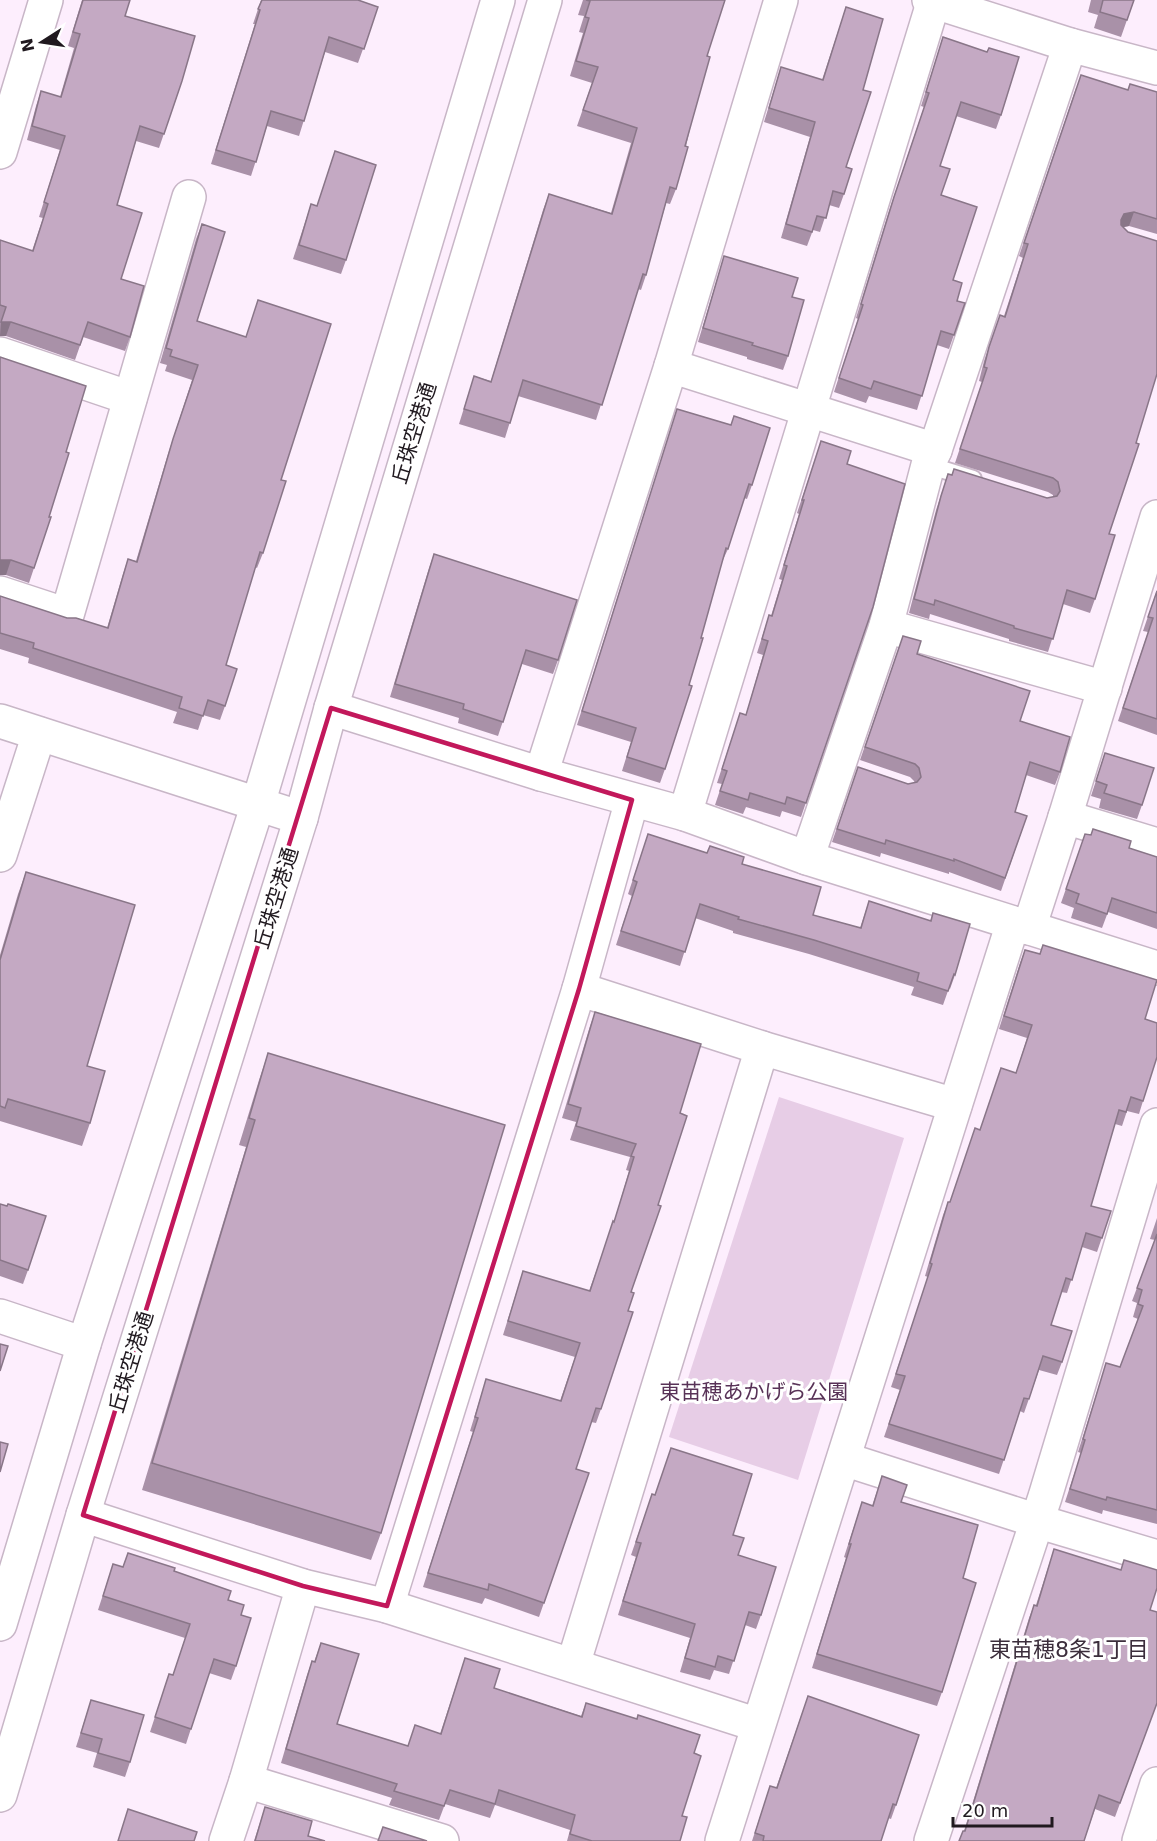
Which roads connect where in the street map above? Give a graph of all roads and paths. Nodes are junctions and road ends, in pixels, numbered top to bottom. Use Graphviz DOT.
graph roads {
  1 [pos="46,0"];
  2 [pos="498,0"];
  3 [pos="545,0"];
  4 [pos="781,0"];
  5 [pos="932,0"];
  6 [pos="1070,45"];
  7 [pos="1154,58"];
  8 [pos="0,153"];
  9 [pos="189,197"];
  10 [pos="0,354"];
  11 [pos="671,366"];
  12 [pos="130,398"];
  13 [pos="809,410"];
  14 [pos="932,457"];
  15 [pos="992,485"];
  16 [pos="1157,518"];
  17 [pos="0,593"];
  18 [pos="886,626"];
  19 [pos="1105,688"];
  20 [pos="331,708"];
  21 [pos="0,722"];
  22 [pos="39,734"];
  23 [pos="541,774"];
  24 [pos="632,800"];
  25 [pos="258,804"];
  26 [pos="685,814"];
  27 [pos="1065,817"];
  28 [pos="301,818"];
  29 [pos="1157,845"];
  30 [pos="0,855"];
  31 [pos="807,858"];
  32 [pos="1021,925"];
  33 [pos="1157,968"];
  34 [pos="579,989"];
  35 [pos="762,1048"];
  36 [pos="955,1105"];
  37 [pos="1157,1125"];
  38 [pos="0,1316"];
  39 [pos="84,1344"];
  40 [pos="844,1459"];
  41 [pos="83,1515"];
  42 [pos="1036,1521"];
  43 [pos="1157,1557"];
  44 [pos="303,1586"];
  45 [pos="387,1606"];
  46 [pos="0,1624"];
  47 [pos="573,1665"];
  48 [pos="758,1725"];
  49 [pos="246,1781"];
  50 [pos="1157,1784"];
  51 [pos="0,1795"];
  52 [pos="226,1841"];
  53 [pos="442,1841"];
  54 [pos="722,1841"];
  55 [pos="931,1841"];
  56 [pos="1139,1841"];
  1 -- 8 [label="street"];
  2 -- 25 [label="street, 丘珠空港通"];
  3 -- 20 [label="street, 丘珠空港通"];
  4 -- 11 [label="street"];
  5 -- 6 [label="street"];
  5 -- 13 [label="street"];
  6 -- 7 [label="street"];
  6 -- 14 [label="street"];
  9 -- 12 [label="street"];
  10 -- 12 [label="street"];
  11 -- 13 [label="street"];
  11 -- 23 [label="street"];
  12 -- 17 [label="street"];
  13 -- 14 [label="street"];
  13 -- 26 [label="street"];
  14 -- 15 [label="lane"];
  14 -- 18 [label="street"];
  16 -- 19 [label="street"];
  18 -- 19 [label="street"];
  18 -- 31 [label="street"];
  19 -- 27 [label="street"];
  20 -- 23 [label="street"];
  20 -- 28 [label="street, 丘珠空港通"];
  21 -- 22 [label="street"];
  22 -- 25 [label="street"];
  22 -- 30 [label="street"];
  23 -- 24 [label="street"];
  24 -- 26 [label="street"];
  24 -- 34 [label="street"];
  25 -- 28 [label="street"];
  25 -- 39 [label="street, 丘珠空港通"];
  26 -- 31 [label="street"];
  27 -- 29 [label="street"];
  27 -- 32 [label="street"];
  28 -- 41 [label="street, 丘珠空港通"];
  31 -- 32 [label="street"];
  32 -- 33 [label="street"];
  32 -- 36 [label="street"];
  34 -- 35 [label="street"];
  34 -- 45 [label="street"];
  35 -- 36 [label="street"];
  35 -- 47 [label="street"];
  36 -- 40 [label="street"];
  37 -- 42 [label="street"];
  38 -- 39 [label="street"];
  39 -- 46 [label="street, 丘珠空港通"];
  40 -- 42 [label="street"];
  40 -- 48 [label="street"];
  41 -- 44 [label="street"];
  41 -- 51 [label="street, 丘珠空港通"];
  42 -- 43 [label="street"];
  42 -- 55 [label="street"];
  44 -- 45 [label="street"];
  44 -- 49 [label="street"];
  45 -- 47 [label="street"];
  47 -- 48 [label="street"];
  48 -- 54 [label="street"];
  49 -- 52 [label="street"];
  49 -- 53 [label="street"];
  50 -- 56 [label="street"];
}
